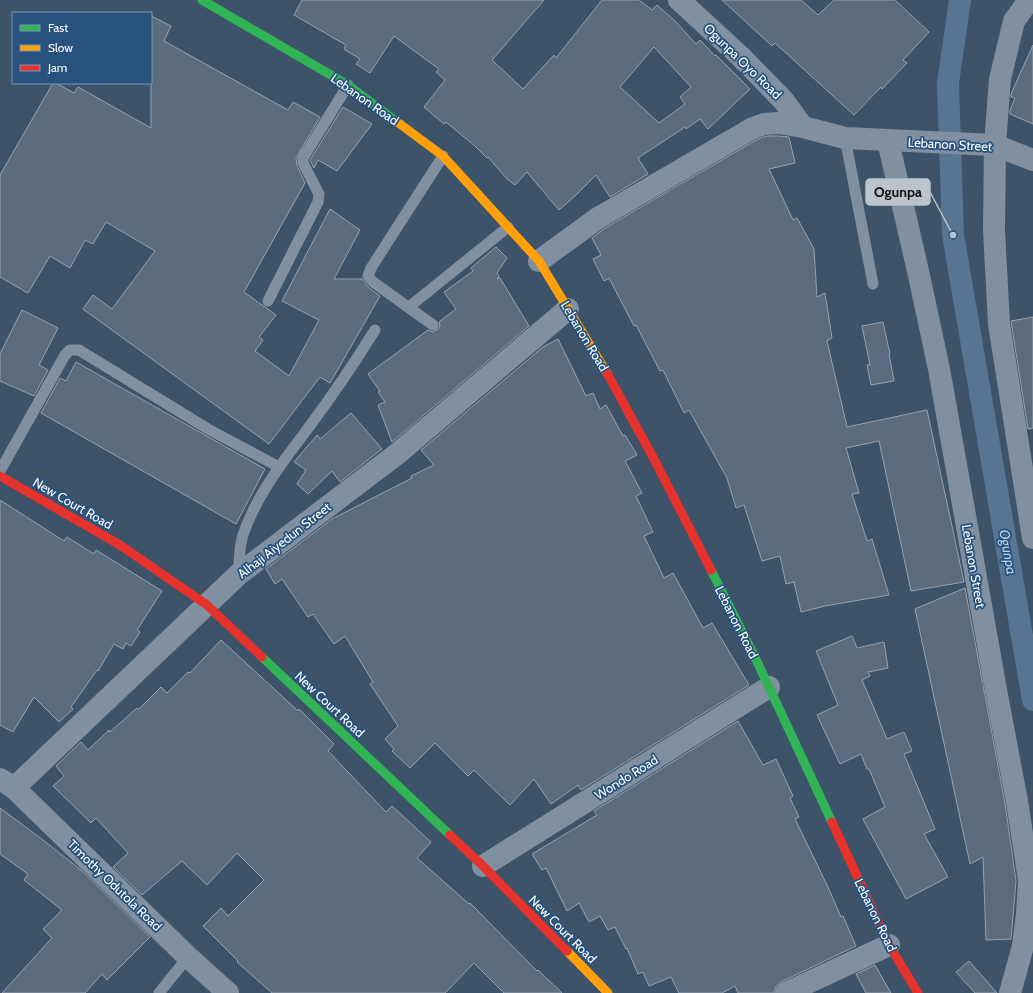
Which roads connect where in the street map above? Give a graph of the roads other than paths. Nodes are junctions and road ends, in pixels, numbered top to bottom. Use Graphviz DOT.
graph roads {
  1 [pos="679,0"];
  2 [pos="1029,0"];
  3 [pos="210,2"];
  4 [pos="348,85"];
  5 [pos="803,127"];
  6 [pos="845,138"];
  7 [pos="896,141"];
  8 [pos="986,145"];
  9 [pos="443,156"];
  10 [pos="1033,160"];
  11 [pos="508,227"];
  12 [pos="539,261"];
  13 [pos="872,284"];
  14 [pos="268,301"];
  15 [pos="408,307"];
  16 [pos="568,309"];
  17 [pos="433,325"];
  18 [pos="375,330"];
  19 [pos="279,467"];
  20 [pos="0,471"];
  21 [pos="0,476"];
  22 [pos="1033,538"];
  23 [pos="239,574"];
  24 [pos="206,605"];
  25 [pos="769,687"];
  26 [pos="7,784"];
  27 [pos="483,866"];
  28 [pos="889,944"];
  29 [pos="188,957"];
  30 [pos="159,993"];
  31 [pos="228,993"];
  32 [pos="608,993"];
  33 [pos="786,993"];
  34 [pos="918,993"];
  35 [pos="1010,993"];
  1 -- 5 [label="street, Ogunpa Oyo Road"];
  2 -- 8 [label="street"];
  3 -- 4 [label="main road, Lebanon Road"];
  4 -- 9 [label="main road, Lebanon Road"];
  4 -- 14 [label="lane"];
  5 -- 6 [label="street, Lebanon Street"];
  5 -- 12 [label="street"];
  6 -- 7 [label="street, Lebanon Street"];
  6 -- 13 [label="lane"];
  7 -- 8 [label="street, Lebanon Street"];
  7 -- 35 [label="street, Lebanon Street"];
  8 -- 10 [label="street, Lebanon Street"];
  8 -- 22 [label="street"];
  9 -- 11 [label="main road, Lebanon Road"];
  9 -- 15 [label="lane"];
  11 -- 12 [label="main road, Lebanon Road"];
  11 -- 15 [label="lane"];
  12 -- 16 [label="main road, Lebanon Road"];
  15 -- 17 [label="lane"];
  16 -- 23 [label="street, Alhaji Aiyedun Street"];
  16 -- 25 [label="main road, Lebanon Road"];
  18 -- 19 [label="lane"];
  19 -- 20 [label="lane"];
  19 -- 23 [label="lane"];
  21 -- 24 [label="main road, New Court Road"];
  23 -- 24 [label="street, Alhaji Aiyedun Street"];
  24 -- 26 [label="street, Alhaji Aiyedun Street"];
  24 -- 27 [label="main road, New Court Road"];
  25 -- 27 [label="street, Wondo Road"];
  25 -- 28 [label="main road, Lebanon Road"];
  26 -- 29 [label="street, Timothy Odutola Road"];
  27 -- 32 [label="main road, New Court Road"];
  28 -- 33 [label="street"];
  28 -- 34 [label="main road, Lebanon Road"];
  29 -- 30 [label="lane"];
  29 -- 31 [label="street, Timothy Odutola Road"];
}
